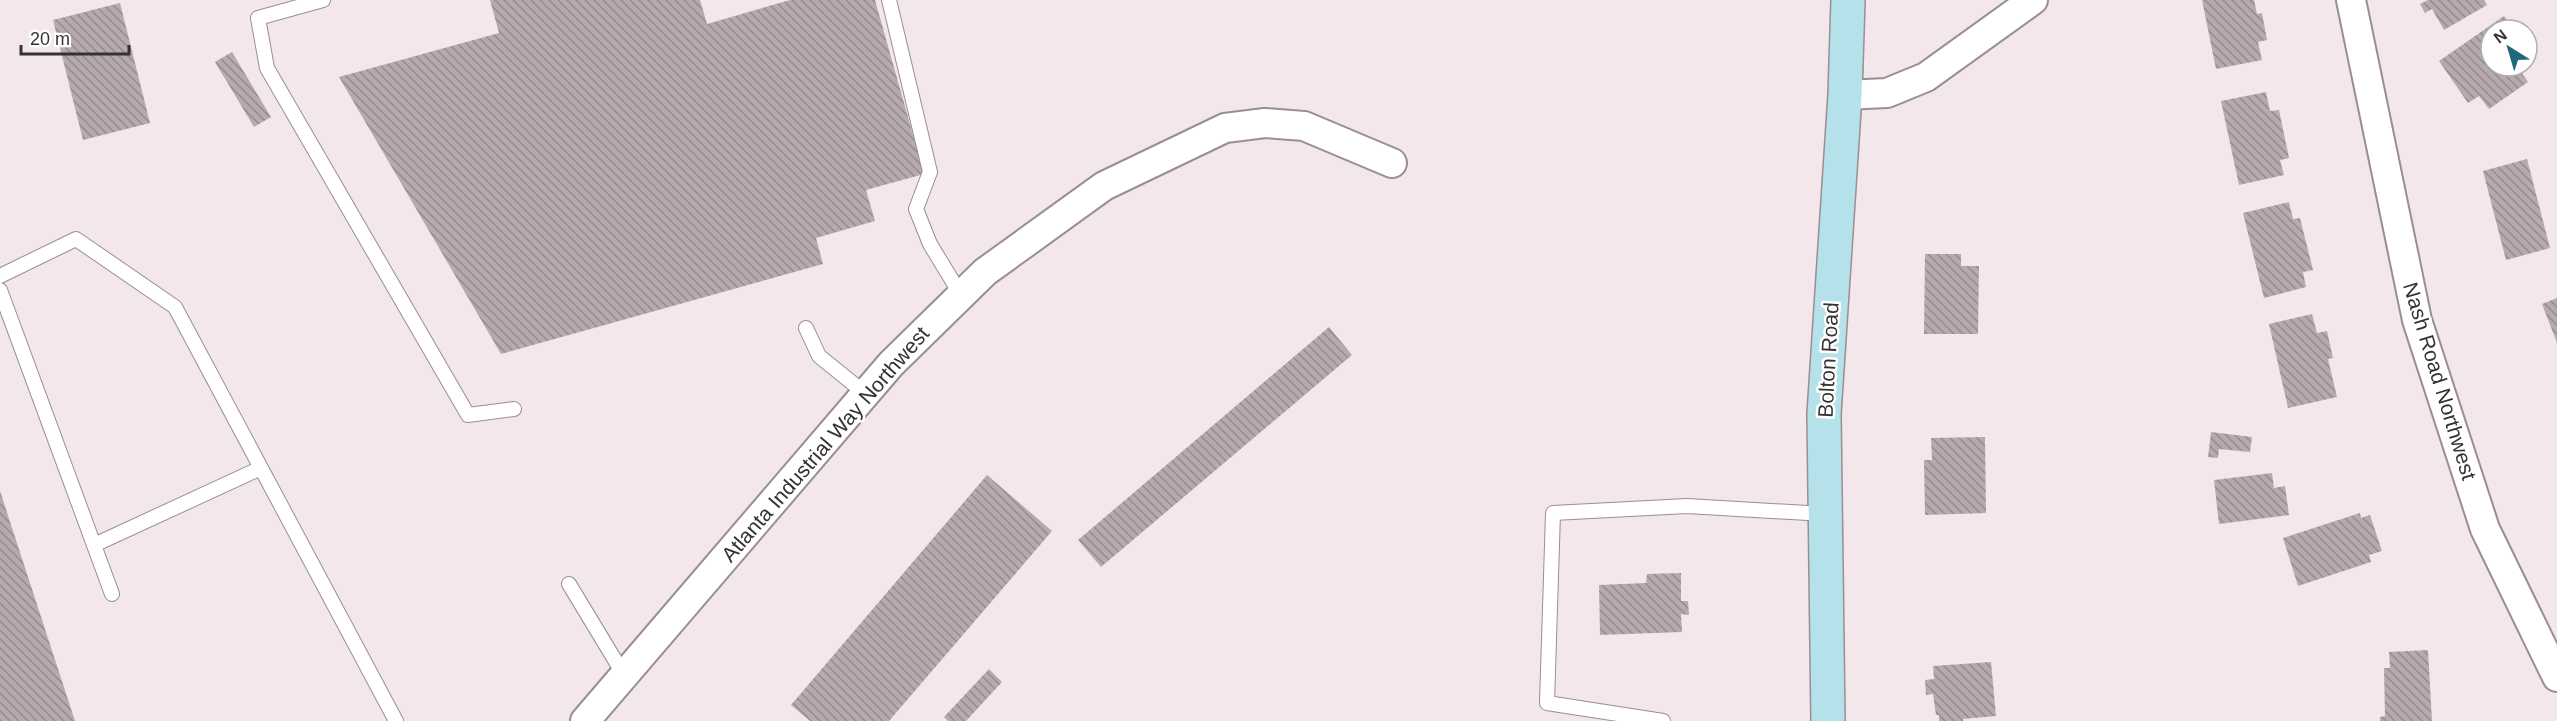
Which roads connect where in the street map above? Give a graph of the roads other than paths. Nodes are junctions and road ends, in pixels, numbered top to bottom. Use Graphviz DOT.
graph roads {
  1 [pos="322,0"];
  2 [pos="889,0"];
  3 [pos="1848,0"];
  4 [pos="2033,0"];
  5 [pos="2351,0"];
  6 [pos="1845,95"];
  7 [pos="1392,163"];
  8 [pos="0,276"];
  9 [pos="0,290"];
  10 [pos="961,295"];
  11 [pos="806,328"];
  12 [pos="866,394"];
  13 [pos="514,409"];
  14 [pos="261,468"];
  15 [pos="1825,514"];
  16 [pos="94,545"];
  17 [pos="569,584"];
  18 [pos="112,594"];
  19 [pos="624,675"];
  20 [pos="2557,677"];
  21 [pos="396,721"];
  22 [pos="585,721"];
  23 [pos="1663,721"];
  24 [pos="1828,721"];
  1 -- 13 [label="lane"];
  2 -- 10 [label="lane"];
  3 -- 6 [label="main road, Bolton Road"];
  4 -- 6 [label="street"];
  5 -- 20 [label="street, Nash Road Northwest"];
  6 -- 15 [label="main road, Bolton Road"];
  7 -- 10 [label="street, Atlanta Industrial Way Northwest"];
  8 -- 14 [label="lane"];
  9 -- 16 [label="lane"];
  10 -- 12 [label="street, Atlanta Industrial Way Northwest"];
  11 -- 12 [label="lane"];
  12 -- 19 [label="street, Atlanta Industrial Way Northwest"];
  14 -- 16 [label="lane"];
  14 -- 21 [label="lane"];
  15 -- 23 [label="lane"];
  15 -- 24 [label="main road, Bolton Road"];
  16 -- 18 [label="lane"];
  17 -- 19 [label="lane"];
  19 -- 22 [label="street, Atlanta Industrial Way Northwest"];
}
